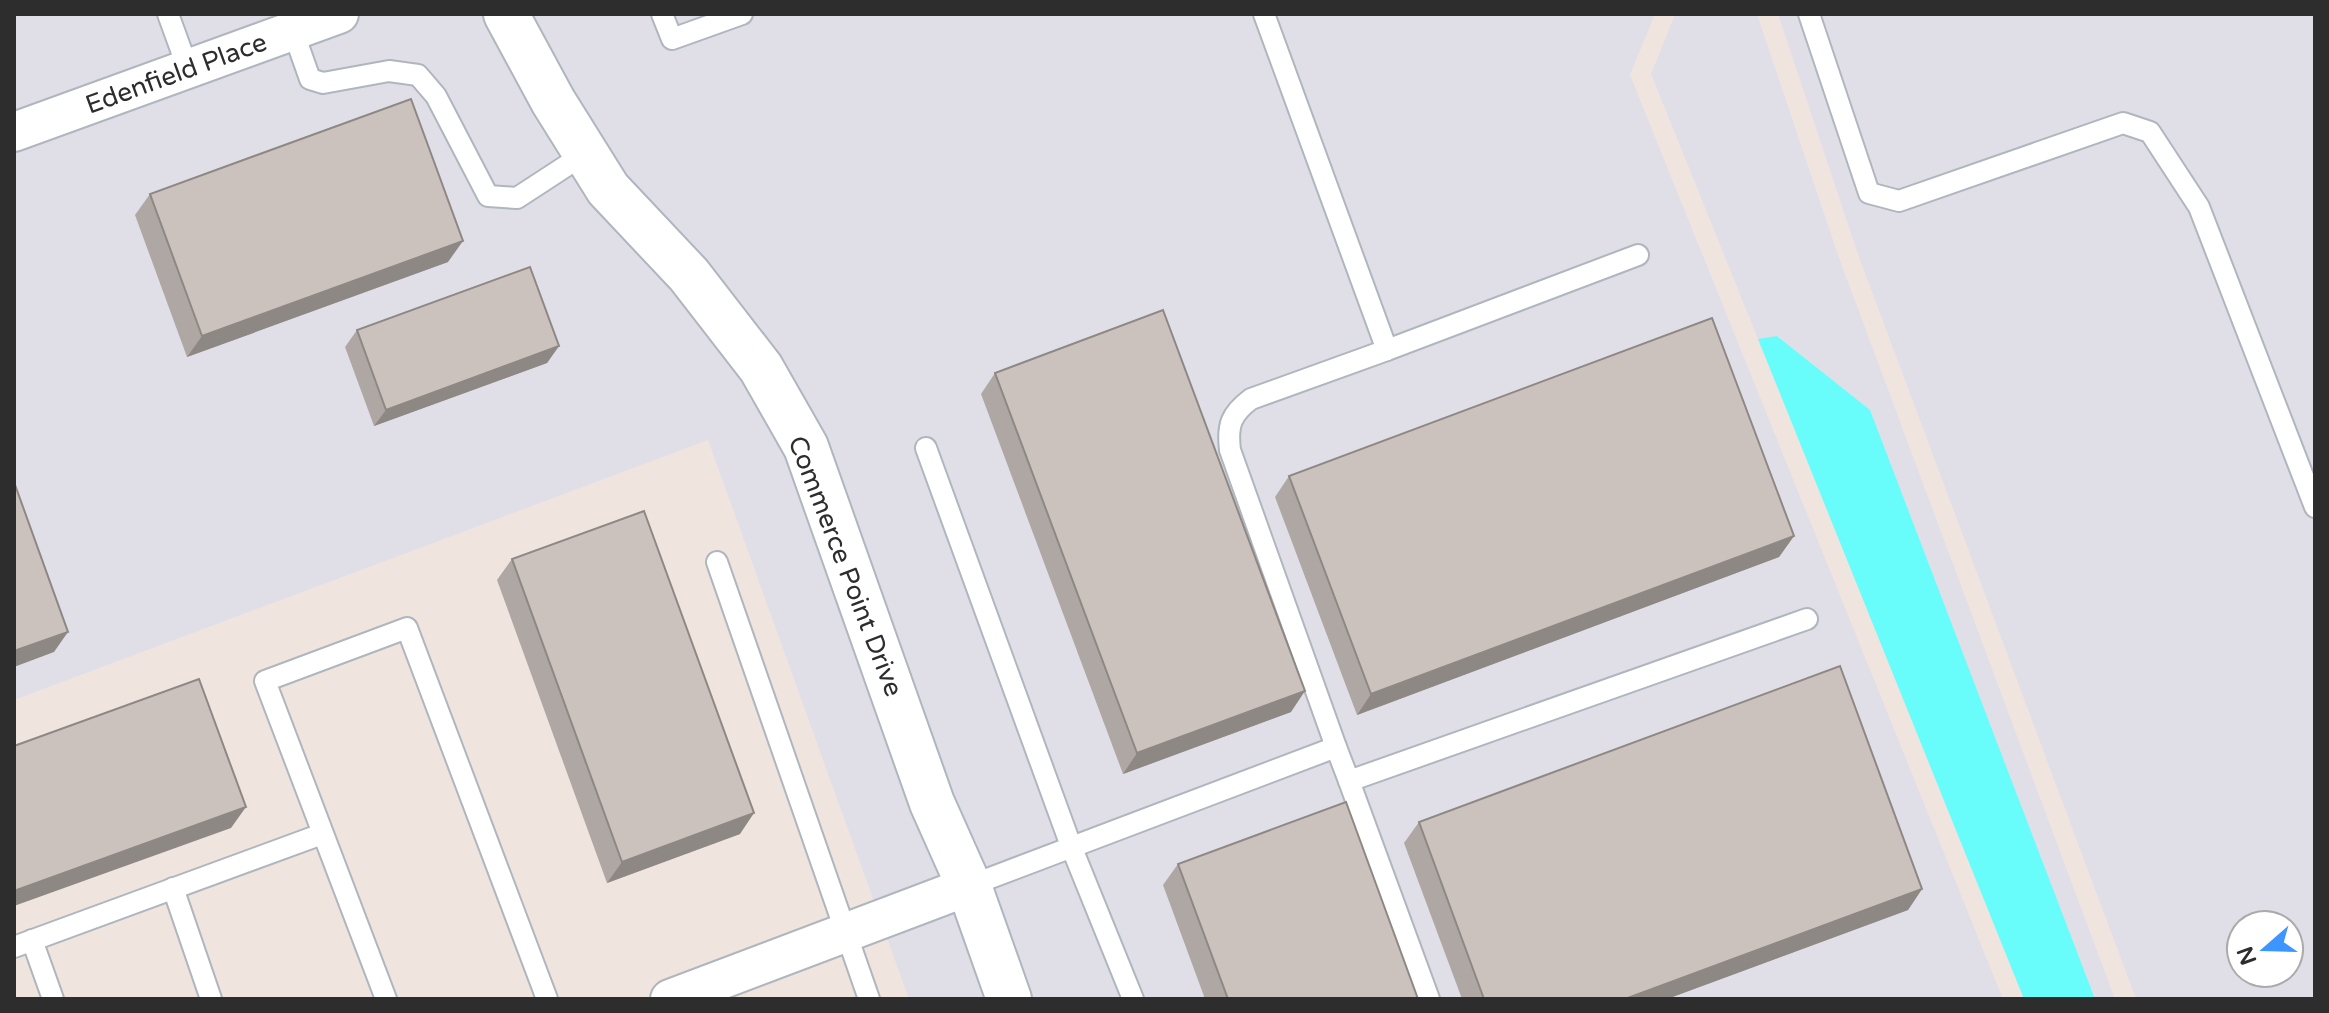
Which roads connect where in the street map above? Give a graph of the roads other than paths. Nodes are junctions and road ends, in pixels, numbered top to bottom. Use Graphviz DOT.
graph roads {
  1 [pos="168,14"];
  2 [pos="339,14"];
  3 [pos="506,14"];
  4 [pos="662,14"];
  5 [pos="742,14"];
  6 [pos="1264,14"];
  7 [pos="1809,14"];
  8 [pos="293,31"];
  9 [pos="188,69"];
  10 [pos="14,132"];
  11 [pos="586,153"];
  12 [pos="1638,255"];
  13 [pos="1387,350"];
  14 [pos="926,448"];
  15 [pos="2315,507"];
  16 [pos="717,562"];
  17 [pos="1807,619"];
  18 [pos="1336,747"];
  19 [pos="1349,781"];
  20 [pos="322,834"];
  21 [pos="1071,846"];
  22 [pos="969,886"];
  23 [pos="173,888"];
  24 [pos="844,933"];
  25 [pos="23,944"];
  26 [pos="53,999"];
  27 [pos="211,999"];
  28 [pos="386,999"];
  29 [pos="547,999"];
  30 [pos="670,999"];
  31 [pos="869,999"];
  32 [pos="1009,999"];
  33 [pos="1133,999"];
  34 [pos="1429,999"];
  1 -- 9 [label="lane"];
  2 -- 8 [label="street, Edenfield Place"];
  3 -- 11 [label="street, Commerce Point Drive"];
  4 -- 5 [label="lane"];
  6 -- 13 [label="lane"];
  7 -- 15 [label="lane"];
  8 -- 9 [label="street, Edenfield Place"];
  8 -- 11 [label="lane"];
  9 -- 10 [label="street, Edenfield Place"];
  11 -- 22 [label="street, Commerce Point Drive"];
  12 -- 13 [label="lane"];
  13 -- 18 [label="lane"];
  14 -- 21 [label="lane"];
  16 -- 24 [label="lane"];
  17 -- 19 [label="lane"];
  18 -- 19 [label="lane"];
  18 -- 21 [label="lane"];
  19 -- 34 [label="lane"];
  20 -- 23 [label="lane"];
  20 -- 28 [label="lane"];
  20 -- 29 [label="lane"];
  21 -- 22 [label="lane"];
  21 -- 33 [label="lane"];
  22 -- 24 [label="street"];
  22 -- 32 [label="street, Commerce Point Drive"];
  23 -- 25 [label="lane"];
  23 -- 27 [label="lane"];
  24 -- 30 [label="street"];
  24 -- 31 [label="lane"];
  25 -- 26 [label="lane"];
}
